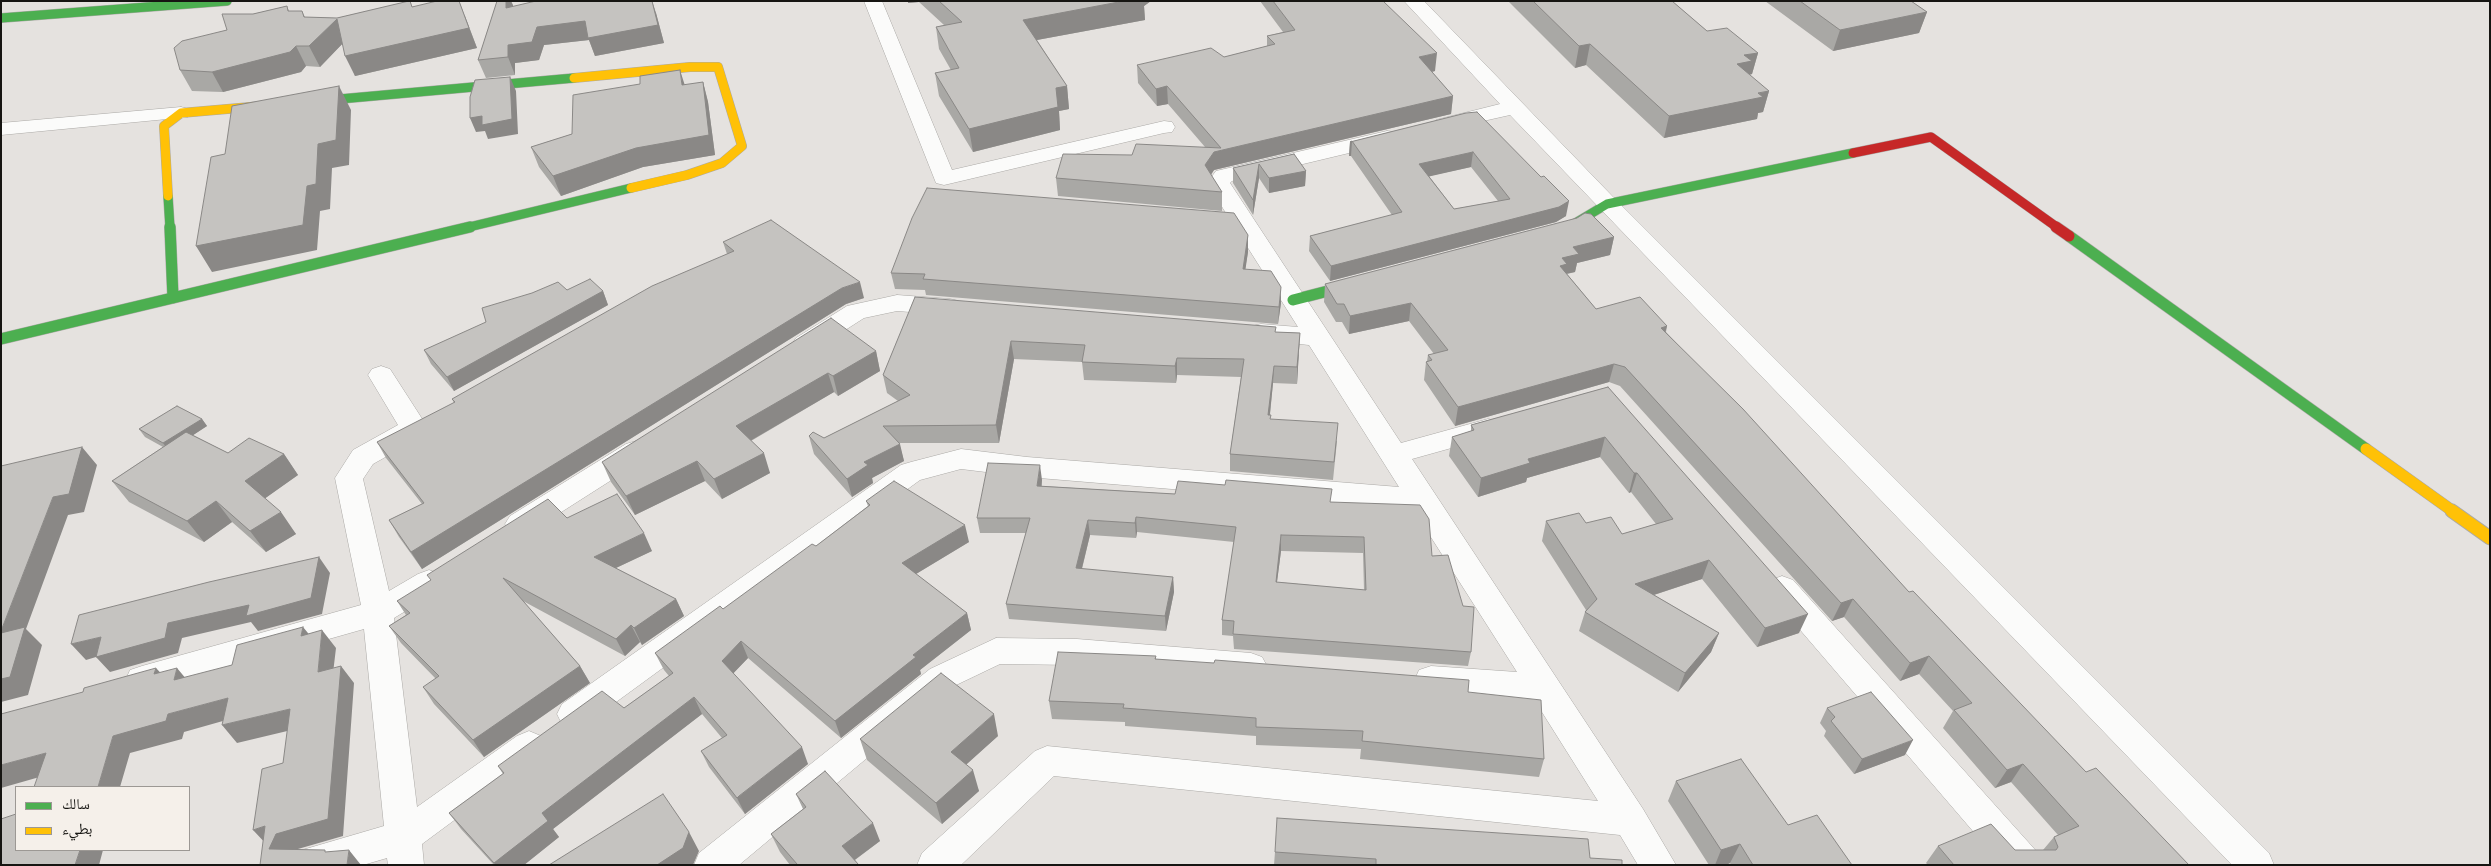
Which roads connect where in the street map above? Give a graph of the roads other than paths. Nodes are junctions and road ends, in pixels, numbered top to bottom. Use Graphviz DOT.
graph roads {
  1 [pos="227,1"];
  2 [pos="873,1"];
  3 [pos="1413,1"];
  4 [pos="1,18"];
  5 [pos="1516,107"];
  6 [pos="181,113"];
  7 [pos="1164,128"];
  8 [pos="1,129"];
  9 [pos="1607,204"];
  10 [pos="1213,219"];
  11 [pos="1243,222"];
  12 [pos="1546,234"];
  13 [pos="1368,280"];
  14 [pos="173,298"];
  15 [pos="1293,300"];
  16 [pos="975,309"];
  17 [pos="1239,331"];
  18 [pos="1317,337"];
  19 [pos="1,339"];
  20 [pos="780,359"];
  21 [pos="381,375"];
  22 [pos="1516,420"];
  23 [pos="655,439"];
  24 [pos="1393,455"];
  25 [pos="1422,499"];
  26 [pos="2490,538"];
  27 [pos="496,539"];
  28 [pos="1762,565"];
  29 [pos="454,566"];
  30 [pos="378,614"];
  31 [pos="1276,667"];
  32 [pos="1405,677"];
  33 [pos="114,686"];
  34 [pos="1545,688"];
  35 [pos="1630,820"];
  36 [pos="404,851"];
  37 [pos="305,865"];
  38 [pos="712,865"];
  39 [pos="935,865"];
  40 [pos="1658,865"];
  41 [pos="2026,865"];
  42 [pos="2256,865"];
  1 -- 4 [label="street"];
  2 -- 7 [label="street"];
  3 -- 5 [label="street"];
  5 -- 9 [label="street"];
  5 -- 11 [label="street"];
  6 -- 8 [label="street"];
  6 -- 14 [label="street"];
  6 -- 14 [label="street"];
  9 -- 12 [label="street"];
  9 -- 26 [label="street"];
  9 -- 42 [label="street"];
  10 -- 11 [label="street"];
  11 -- 15 [label="street"];
  13 -- 15 [label="street"];
  14 -- 19 [label="street"];
  15 -- 18 [label="street"];
  16 -- 20 [label="street"];
  17 -- 18 [label="street"];
  18 -- 24 [label="street"];
  21 -- 30 [label="street"];
  22 -- 24 [label="street"];
  23 -- 27 [label="street"];
  24 -- 25 [label="street"];
  25 -- 34 [label="street"];
  25 -- 36 [label="street"];
  28 -- 41 [label="street"];
  29 -- 30 [label="street"];
  30 -- 33 [label="street"];
  30 -- 36 [label="street"];
  31 -- 38 [label="street"];
  32 -- 34 [label="street"];
  34 -- 35 [label="street"];
  35 -- 39 [label="street"];
  35 -- 40 [label="street"];
  36 -- 37 [label="street"];
}
